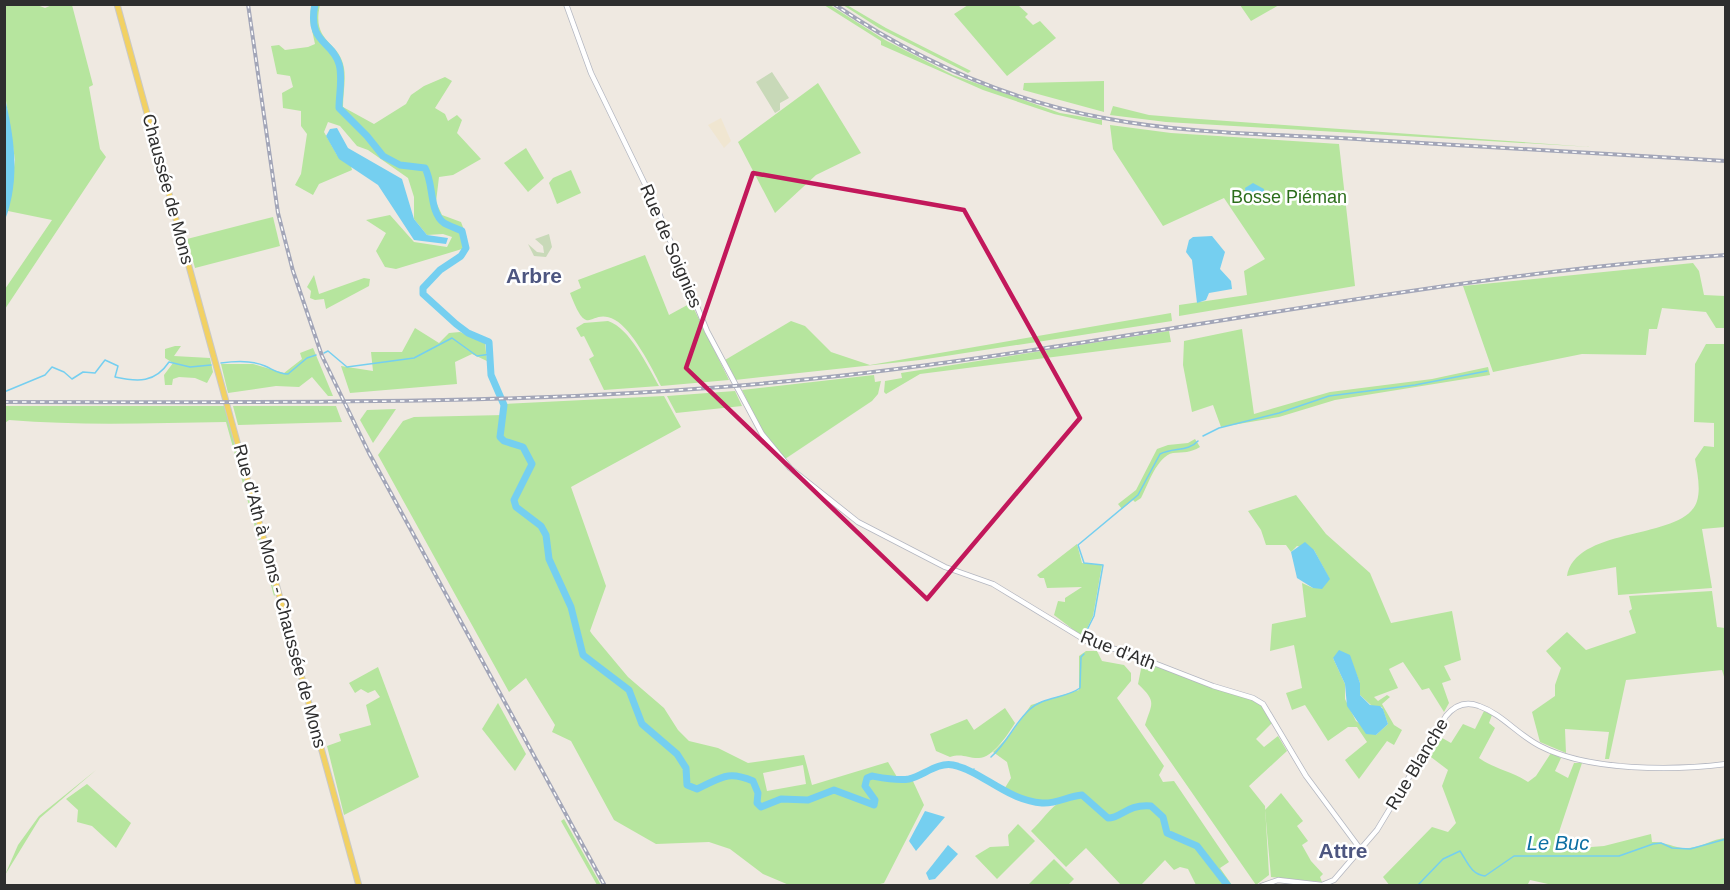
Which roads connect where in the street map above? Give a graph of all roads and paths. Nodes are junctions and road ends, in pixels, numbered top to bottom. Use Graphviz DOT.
graph roads {
  1 [pos="117,4"];
  2 [pos="566,4"];
  3 [pos="218,374"];
  4 [pos="798,475"];
  5 [pos="1725,764"];
  6 [pos="1360,850"];
  7 [pos="359,885"];
  8 [pos="1261,885"];
  1 -- 3 [label="main road, Chaussée de Mons"];
  2 -- 4 [label="street, Rue de Soignies"];
  3 -- 7 [label="main road, Rue d'Ath à Mons - Chaussée de Mons"];
  4 -- 6 [label="street, Rue d'Ath"];
  5 -- 6 [label="street, Rue Blanche"];
  6 -- 8 [label="street, Rue Blanche"];
}
